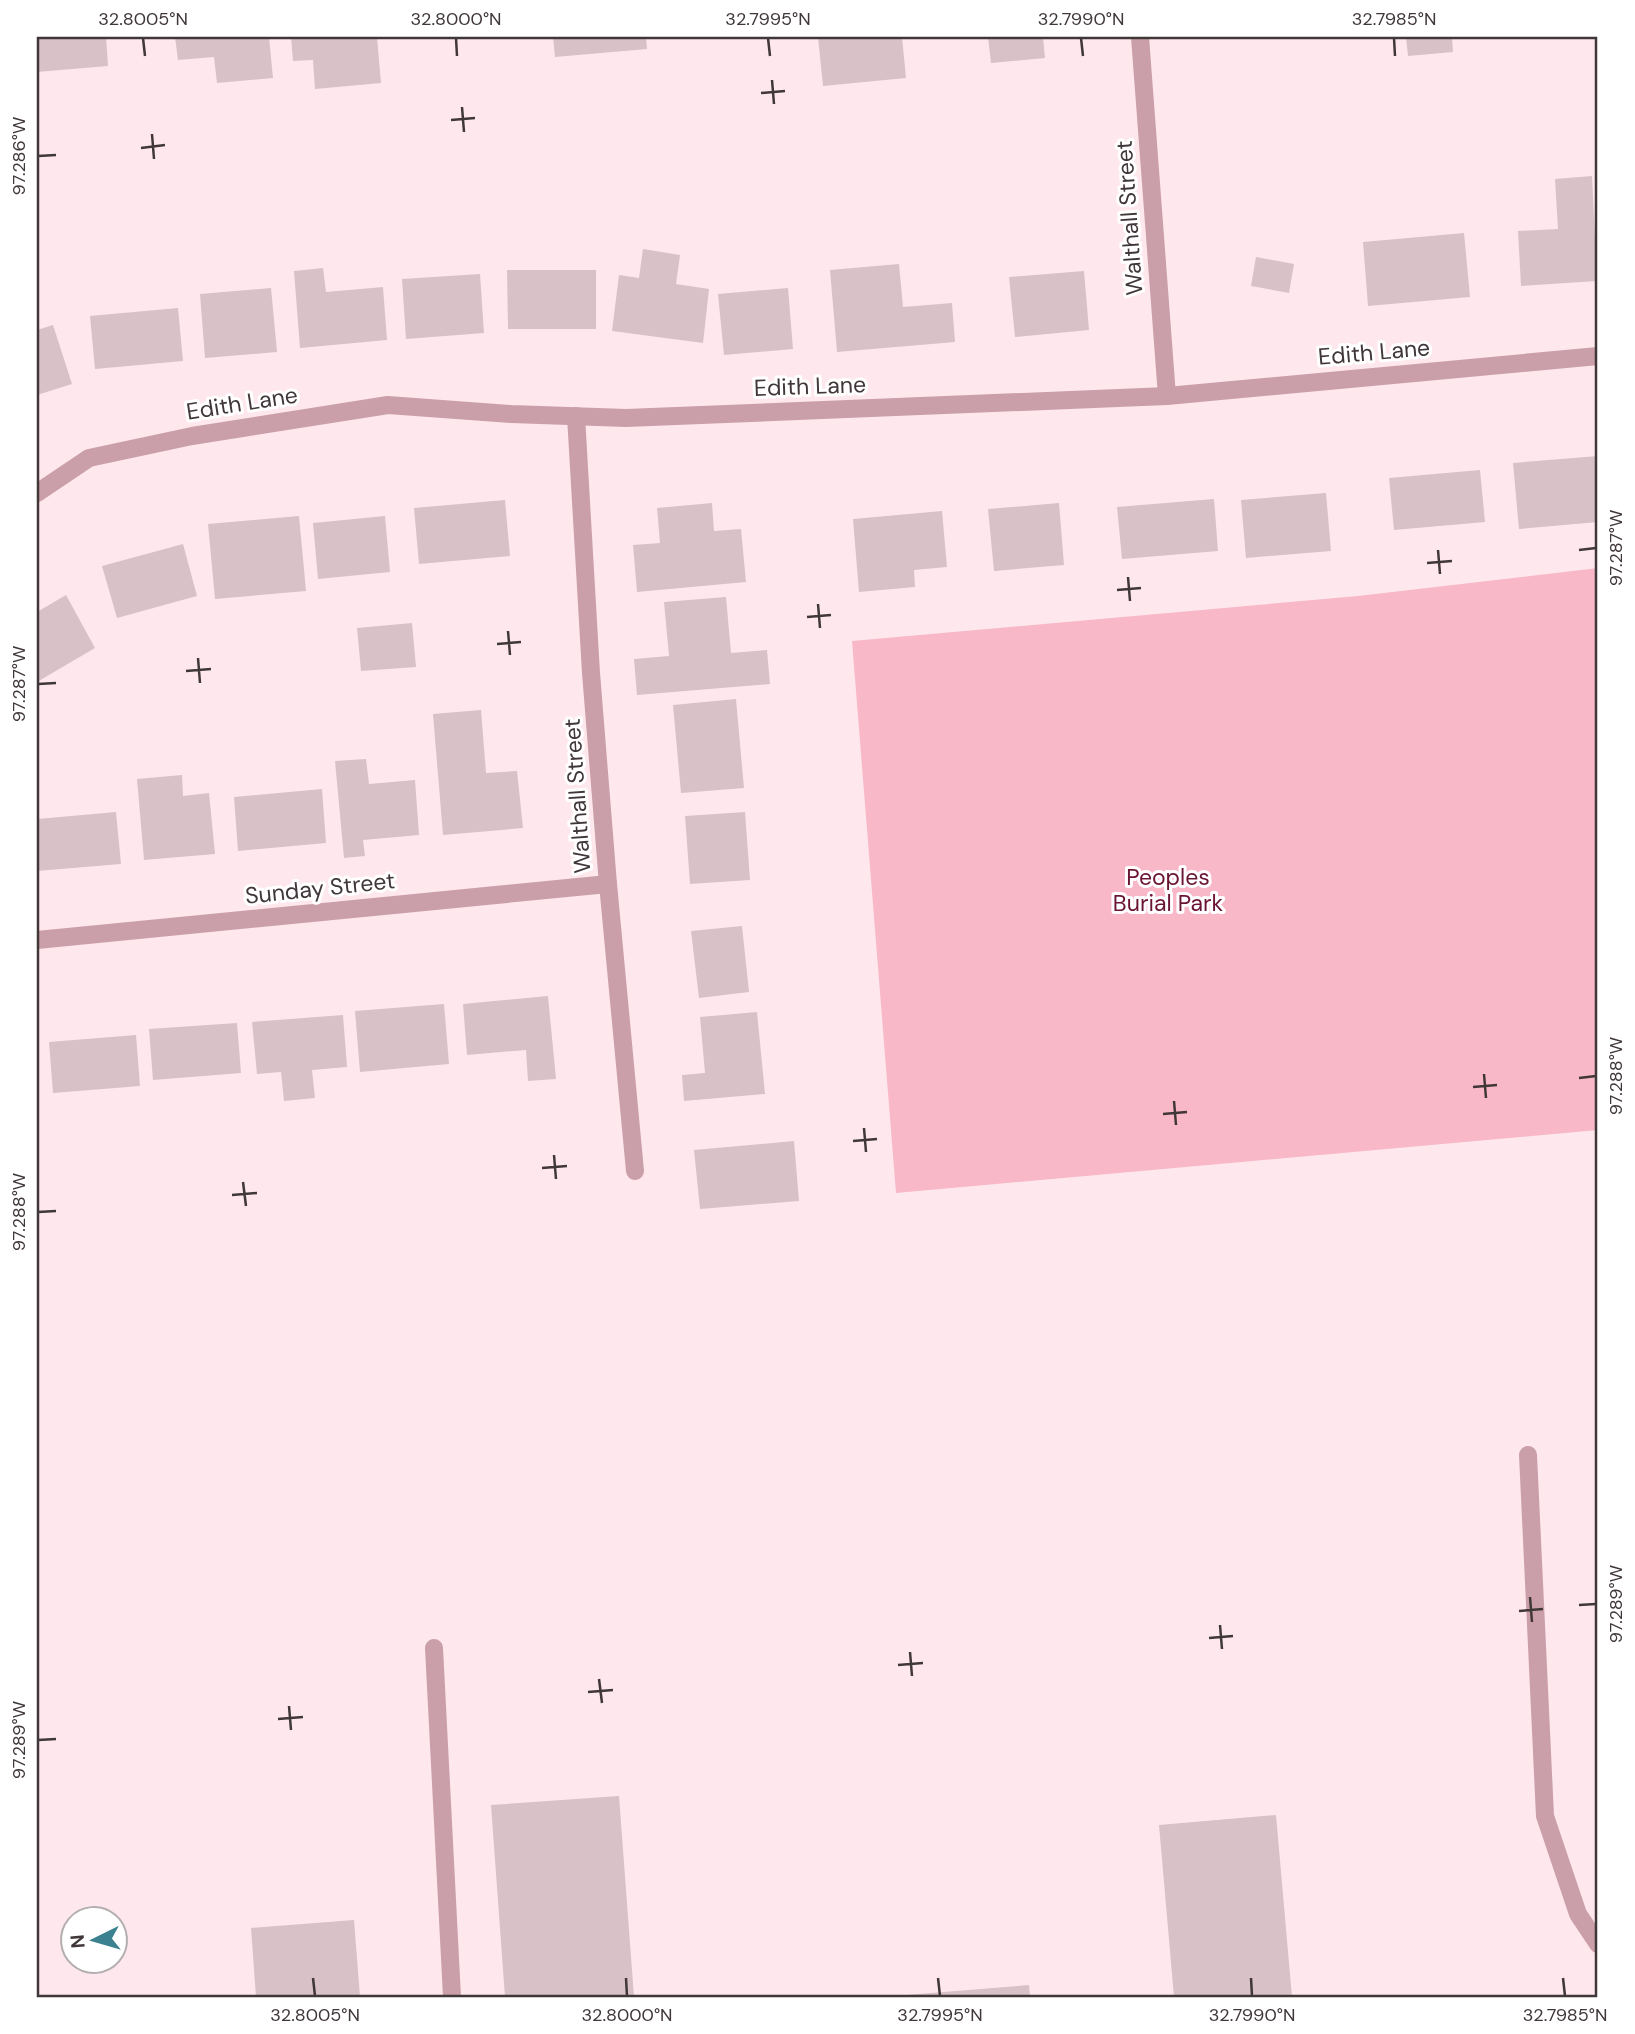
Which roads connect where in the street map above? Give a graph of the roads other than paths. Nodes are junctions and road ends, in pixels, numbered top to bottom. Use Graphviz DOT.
graph roads {
  1 [pos="1139,37"];
  2 [pos="1598,356"];
  3 [pos="1167,396"];
  4 [pos="576,416"];
  5 [pos="37,493"];
  6 [pos="608,884"];
  7 [pos="37,940"];
  8 [pos="635,1171"];
  9 [pos="1528,1455"];
  10 [pos="434,1648"];
  11 [pos="1598,1944"];
  12 [pos="452,1997"];
  1 -- 3 [label="street, Walthall Street"];
  2 -- 3 [label="street, Edith Lane"];
  3 -- 4 [label="street, Edith Lane"];
  4 -- 5 [label="street, Edith Lane"];
  4 -- 6 [label="street, Walthall Street"];
  6 -- 7 [label="street, Sunday Street"];
  6 -- 8 [label="street, Walthall Street"];
  9 -- 11 [label="street"];
  10 -- 12 [label="street"];
}
